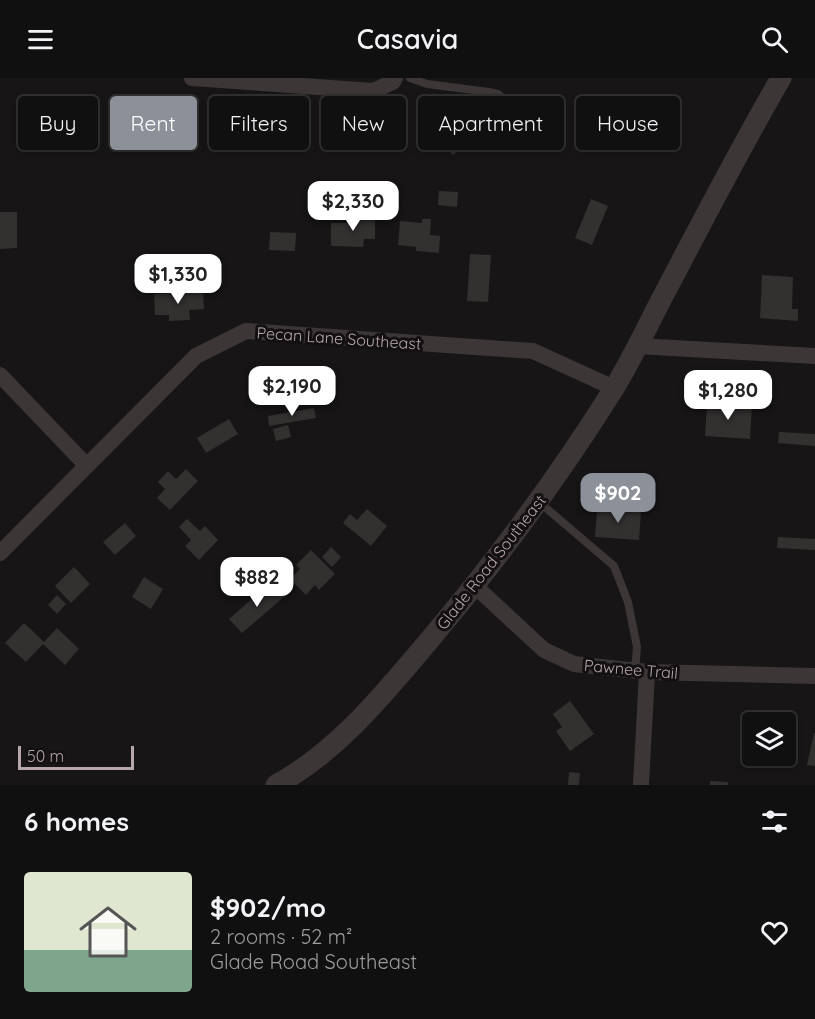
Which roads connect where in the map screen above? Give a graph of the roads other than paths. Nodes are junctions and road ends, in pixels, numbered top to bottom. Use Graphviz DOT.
graph roads {
  1 [pos="192,78"];
  2 [pos="395,78"];
  3 [pos="410,78"];
  4 [pos="780,78"];
  5 [pos="501,96"];
  6 [pos="637,346"];
  7 [pos="815,356"];
  8 [pos="0,375"];
  9 [pos="614,388"];
  10 [pos="86,465"];
  11 [pos="539,502"];
  12 [pos="0,554"];
  13 [pos="476,585"];
  14 [pos="641,672"];
  15 [pos="815,676"];
  16 [pos="302,778"];
  17 [pos="276,785"];
  18 [pos="641,785"];
  1 -- 2 [label="street"];
  3 -- 5 [label="lane"];
  4 -- 6 [label="street, Glade Road Southeast"];
  6 -- 7 [label="street"];
  6 -- 9 [label="street, Glade Road Southeast"];
  8 -- 10 [label="street"];
  9 -- 10 [label="street, Pecan Lane Southeast"];
  9 -- 11 [label="street, Glade Road Southeast"];
  10 -- 12 [label="street, Pecan Lane Southeast"];
  11 -- 13 [label="street, Glade Road Southeast"];
  11 -- 14 [label="lane"];
  13 -- 14 [label="street, Pawnee Trail"];
  13 -- 16 [label="street, Glade Road Southeast"];
  14 -- 15 [label="street, Pawnee Trail"];
  14 -- 18 [label="street"];
  16 -- 17 [label="street, Glade Road Southeast"];
}
